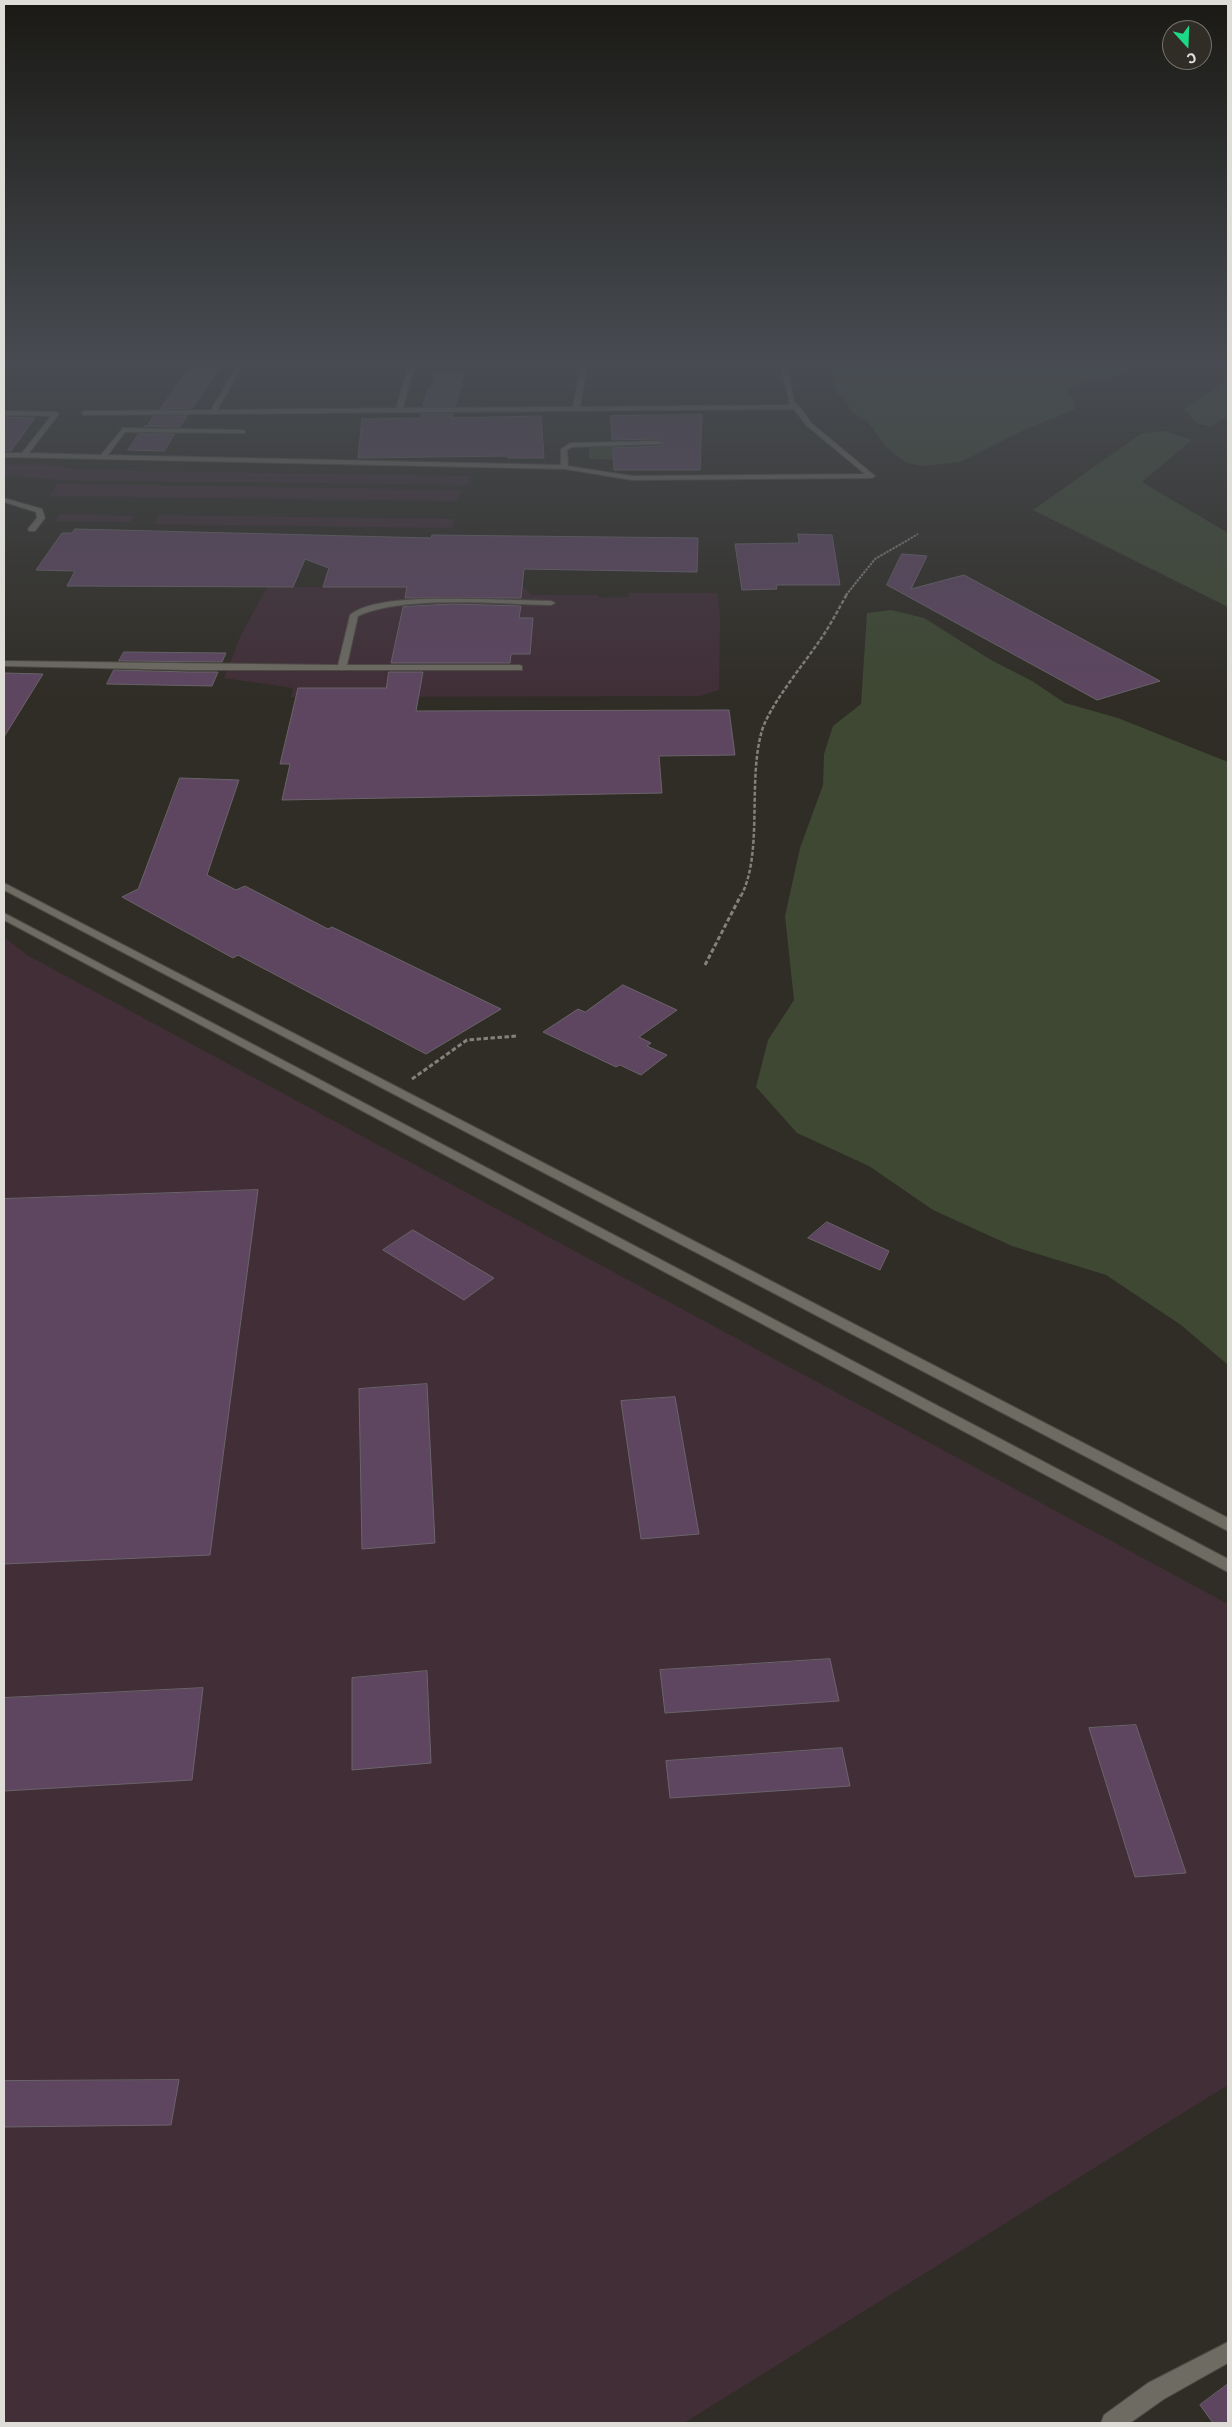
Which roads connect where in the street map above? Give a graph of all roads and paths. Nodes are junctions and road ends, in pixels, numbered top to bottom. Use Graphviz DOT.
graph roads {
  1 [pos="607,475"];
  2 [pos="871,475"];
  3 [pos="4,500"];
  4 [pos="32,529"];
  5 [pos="918,534"];
  6 [pos="551,603"];
  7 [pos="4,664"];
  8 [pos="342,667"];
  9 [pos="519,668"];
  10 [pos="4,886"];
  11 [pos="4,916"];
  12 [pos="704,965"];
  13 [pos="517,1036"];
  14 [pos="396,1090"];
  15 [pos="1228,1525"];
  16 [pos="1228,1566"];
  17 [pos="1228,2352"];
  18 [pos="1112,2423"];
  1 -- 2 [label="street"];
  3 -- 4 [label="street"];
  5 -- 12 [label="path"];
  6 -- 8 [label="street"];
  7 -- 8 [label="street"];
  8 -- 9 [label="street"];
  10 -- 14 [label="street"];
  11 -- 16 [label="street"];
  13 -- 14 [label="path"];
  14 -- 15 [label="street"];
  17 -- 18 [label="street"];
}
